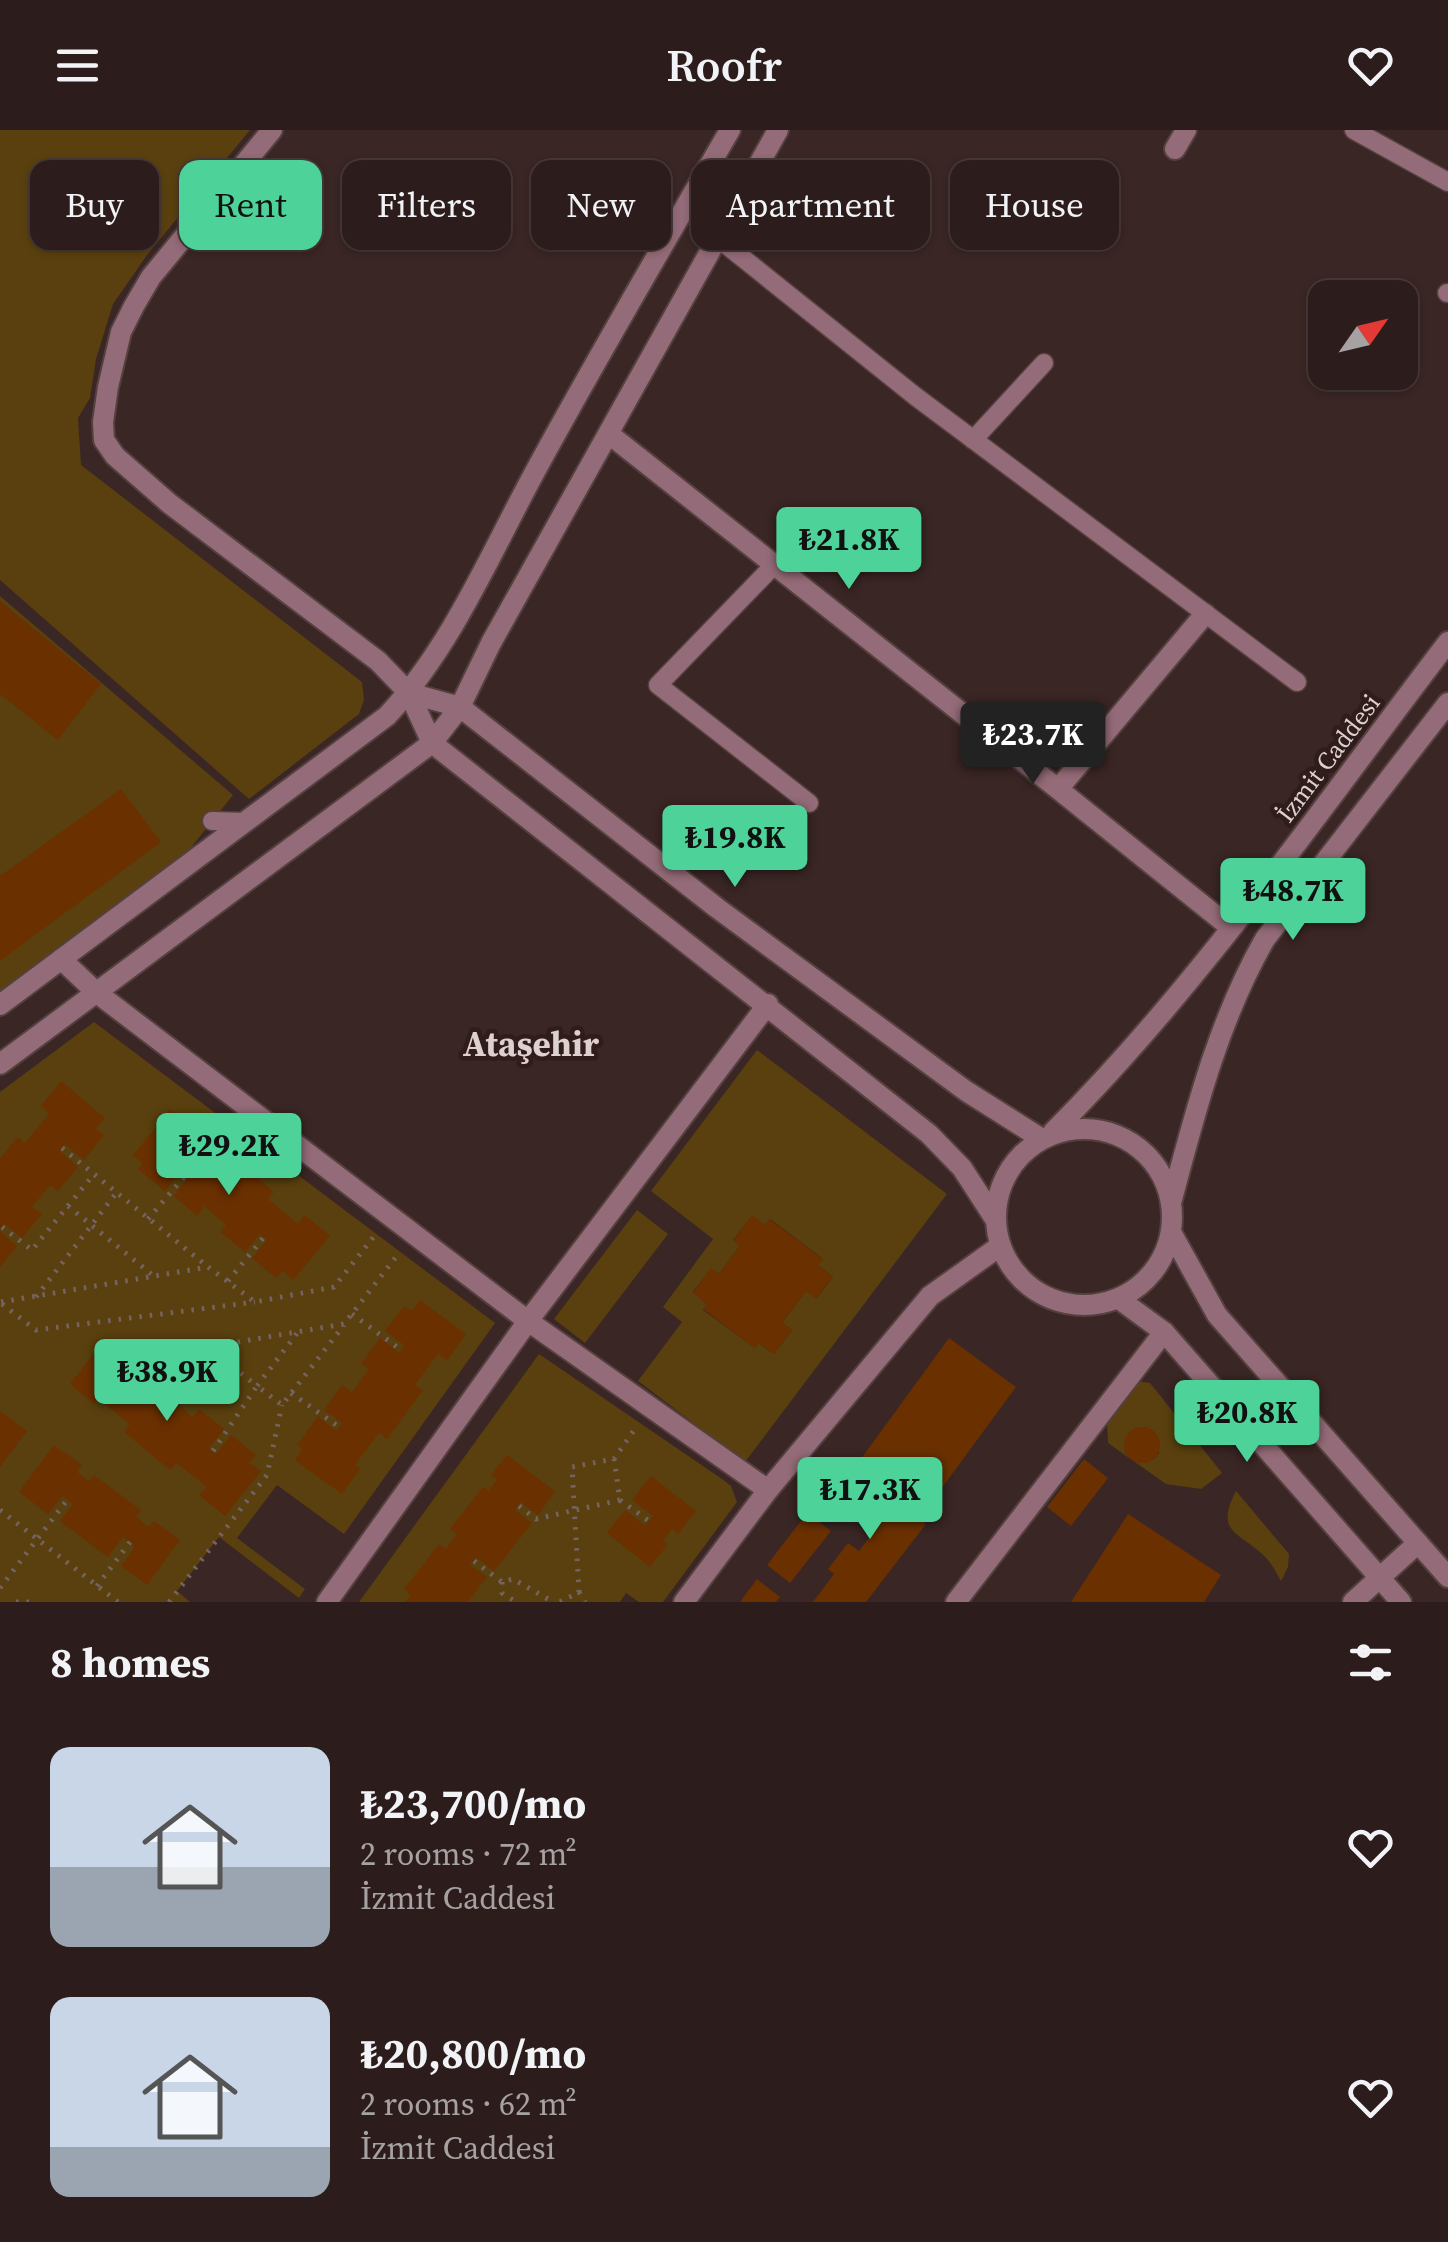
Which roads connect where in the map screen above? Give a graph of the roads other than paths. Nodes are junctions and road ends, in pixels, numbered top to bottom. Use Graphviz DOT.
graph roads {
  1 [pos="272,130"];
  2 [pos="730,130"];
  3 [pos="778,130"];
  4 [pos="1186,130"];
  5 [pos="1354,130"];
  6 [pos="1175,149"];
  7 [pos="762,160"];
  8 [pos="1448,182"];
  9 [pos="713,250"];
  10 [pos="735,250"];
  11 [pos="1044,363"];
  12 [pos="609,434"];
  13 [pos="973,440"];
  14 [pos="774,564"];
  15 [pos="1205,614"];
  16 [pos="1448,642"];
  17 [pos="1297,682"];
  18 [pos="408,693"];
  19 [pos="1448,703"];
  20 [pos="460,707"];
  21 [pos="432,743"];
  22 [pos="1058,789"];
  23 [pos="809,803"];
  24 [pos="212,821"];
  25 [pos="246,822"];
  26 [pos="1230,927"];
  27 [pos="61,959"];
  28 [pos="97,993"];
  29 [pos="768,1004"];
  30 [pos="0,1005"];
  31 [pos="0,1064"];
  32 [pos="1047,1135"];
  33 [pos="1171,1203"];
  34 [pos="995,1219"];
  35 [pos="1171,1232"];
  36 [pos="1000,1246"];
  37 [pos="1119,1299"];
  38 [pos="528,1321"];
  39 [pos="1164,1332"];
  40 [pos="768,1490"];
  41 [pos="1418,1543"];
  42 [pos="1379,1576"];
  43 [pos="1448,1577"];
  44 [pos="327,1602"];
  45 [pos="684,1602"];
  46 [pos="956,1602"];
  47 [pos="1353,1602"];
  48 [pos="1402,1602"];
  1 -- 18 [label="street"];
  2 -- 18 [label="street"];
  3 -- 7 [label="street"];
  4 -- 6 [label="street"];
  5 -- 8 [label="lane"];
  9 -- 12 [label="street"];
  10 -- 13 [label="lane"];
  11 -- 13 [label="lane"];
  12 -- 14 [label="street"];
  12 -- 20 [label="street"];
  13 -- 15 [label="lane"];
  14 -- 22 [label="street"];
  14 -- 23 [label="lane"];
  15 -- 17 [label="lane"];
  15 -- 22 [label="street"];
  16 -- 26 [label="street, İzmit Caddesi"];
  18 -- 20 [label="street"];
  18 -- 21 [label="street"];
  18 -- 25 [label="street"];
  19 -- 33 [label="street"];
  20 -- 21 [label="street"];
  20 -- 32 [label="street"];
  21 -- 28 [label="street"];
  21 -- 29 [label="street"];
  22 -- 26 [label="street"];
  24 -- 25 [label="lane"];
  25 -- 27 [label="street"];
  26 -- 32 [label="street, İzmit Caddesi"];
  27 -- 28 [label="street"];
  27 -- 30 [label="street"];
  28 -- 31 [label="street"];
  28 -- 38 [label="street"];
  29 -- 34 [label="street"];
  29 -- 38 [label="street"];
  32 -- 33 [label="street"];
  32 -- 34 [label="street, İzmit Caddesi"];
  33 -- 35 [label="street"];
  34 -- 36 [label="street, İzmit Caddesi"];
  35 -- 37 [label="street"];
  35 -- 41 [label="street"];
  36 -- 37 [label="street, İzmit Caddesi"];
  36 -- 40 [label="street"];
  37 -- 39 [label="street"];
  38 -- 40 [label="street"];
  38 -- 44 [label="street"];
  39 -- 42 [label="street"];
  39 -- 46 [label="street"];
  40 -- 45 [label="street"];
  41 -- 42 [label="street"];
  41 -- 43 [label="street"];
  42 -- 47 [label="street"];
  42 -- 48 [label="street"];
}
